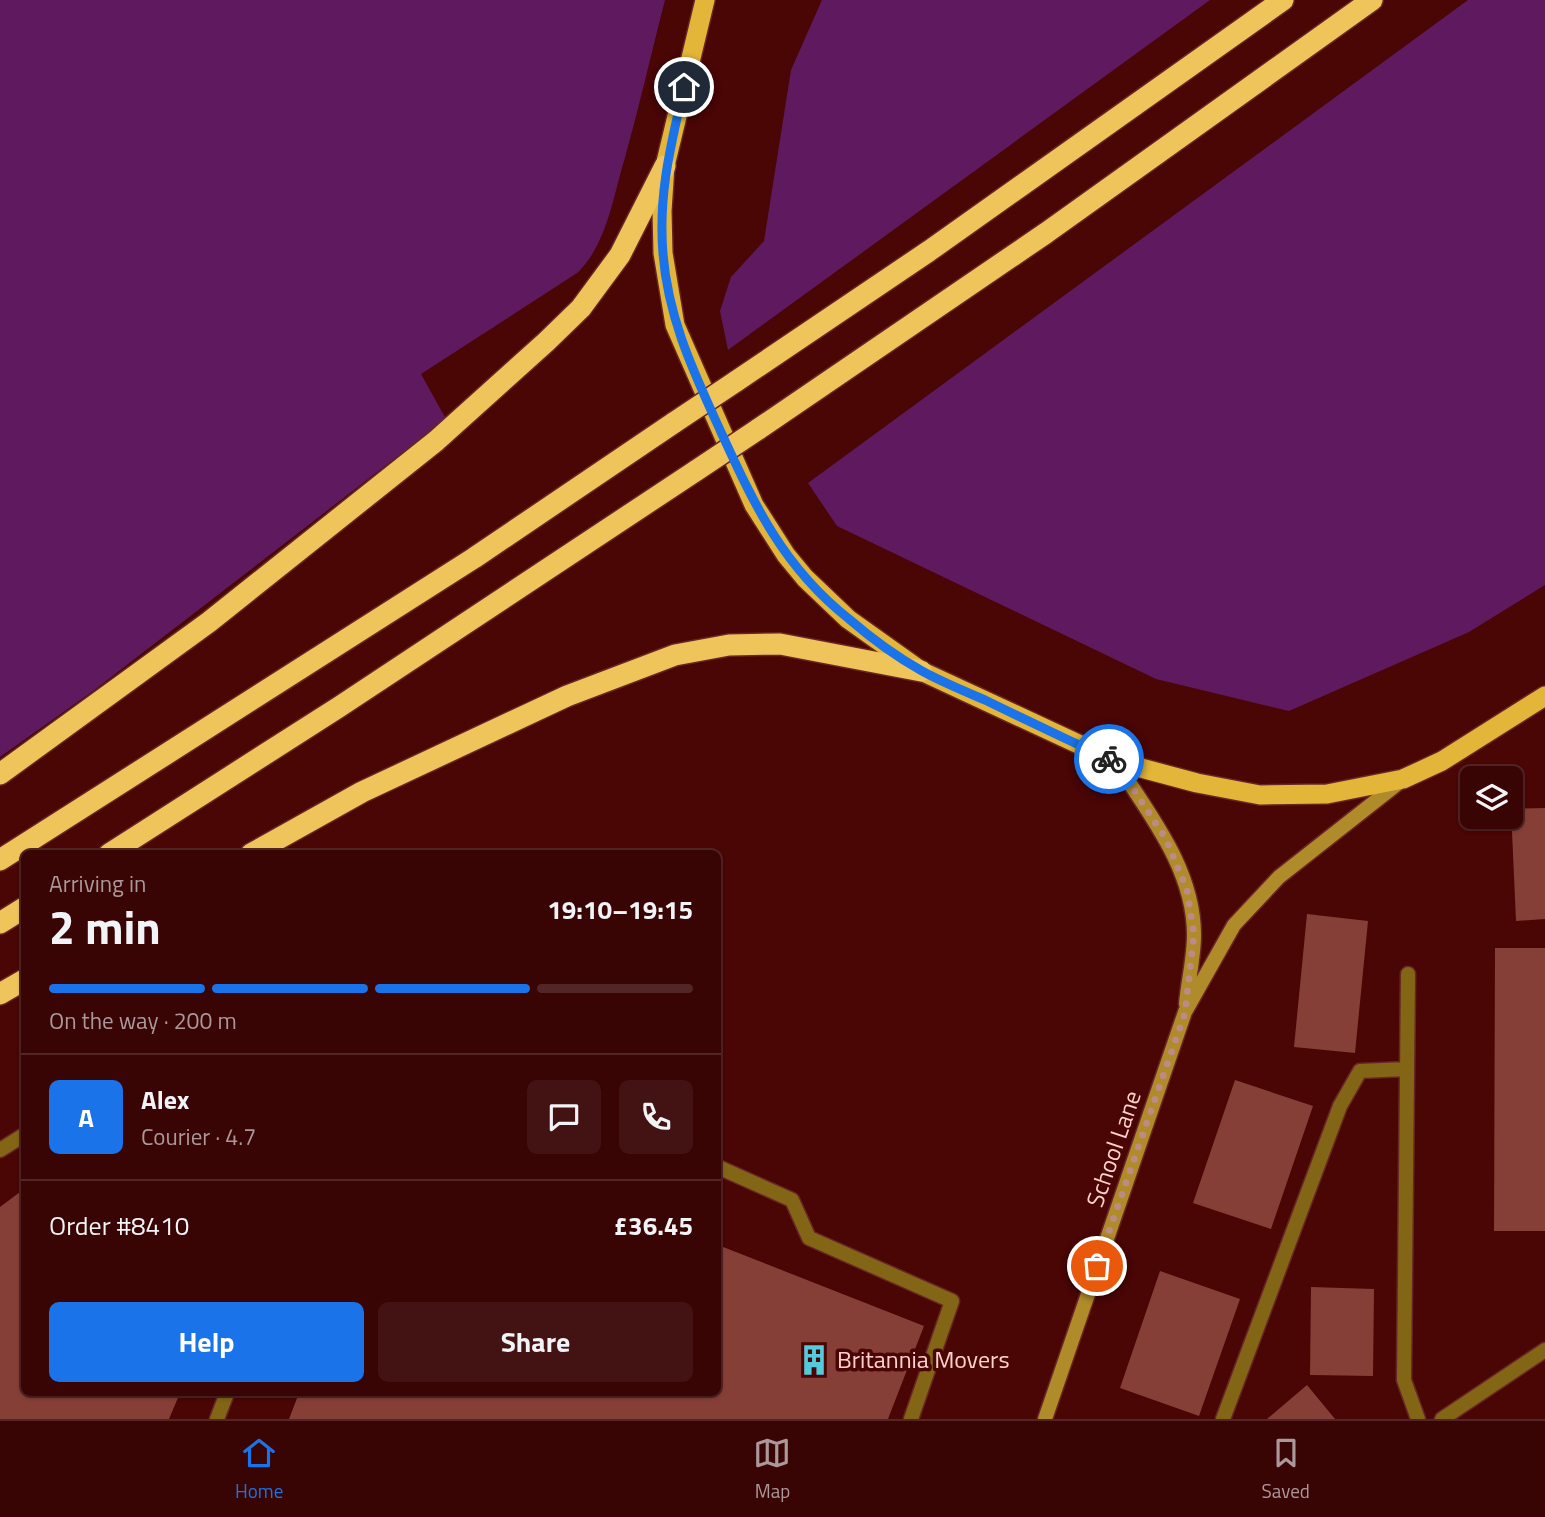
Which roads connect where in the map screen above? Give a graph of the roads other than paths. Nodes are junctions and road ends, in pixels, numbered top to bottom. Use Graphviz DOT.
graph roads {
  1 [pos="705,0"];
  2 [pos="1283,0"];
  3 [pos="1372,0"];
  4 [pos="665,166"];
  5 [pos="921,671"];
  6 [pos="1545,696"];
  7 [pos="1115,761"];
  8 [pos="0,774"];
  9 [pos="1403,779"];
  10 [pos="115,850"];
  11 [pos="258,850"];
  12 [pos="0,860"];
  13 [pos="21,910"];
  14 [pos="0,923"];
  15 [pos="1408,974"];
  16 [pos="21,982"];
  17 [pos="0,994"];
  18 [pos="1185,1013"];
  19 [pos="1407,1069"];
  20 [pos="21,1137"];
  21 [pos="0,1150"];
  22 [pos="721,1168"];
  23 [pos="1545,1350"];
  24 [pos="226,1396"];
  25 [pos="217,1419"];
  26 [pos="911,1419"];
  27 [pos="1045,1419"];
  28 [pos="1223,1419"];
  29 [pos="1418,1419"];
  30 [pos="1442,1419"];
  1 -- 4 [label="highway"];
  2 -- 12 [label="highway, bridge"];
  3 -- 10 [label="highway, bridge"];
  4 -- 5 [label="highway"];
  4 -- 8 [label="highway"];
  5 -- 7 [label="highway"];
  5 -- 11 [label="highway"];
  6 -- 9 [label="highway"];
  7 -- 9 [label="highway"];
  7 -- 18 [label="main road, School Lane"];
  9 -- 18 [label="main road, School Lane"];
  13 -- 14 [label="highway"];
  15 -- 19 [label="street"];
  16 -- 17 [label="highway"];
  18 -- 27 [label="main road, School Lane"];
  19 -- 28 [label="street"];
  19 -- 29 [label="street"];
  20 -- 21 [label="street"];
  22 -- 26 [label="street"];
  23 -- 30 [label="street"];
  24 -- 25 [label="street"];
}
